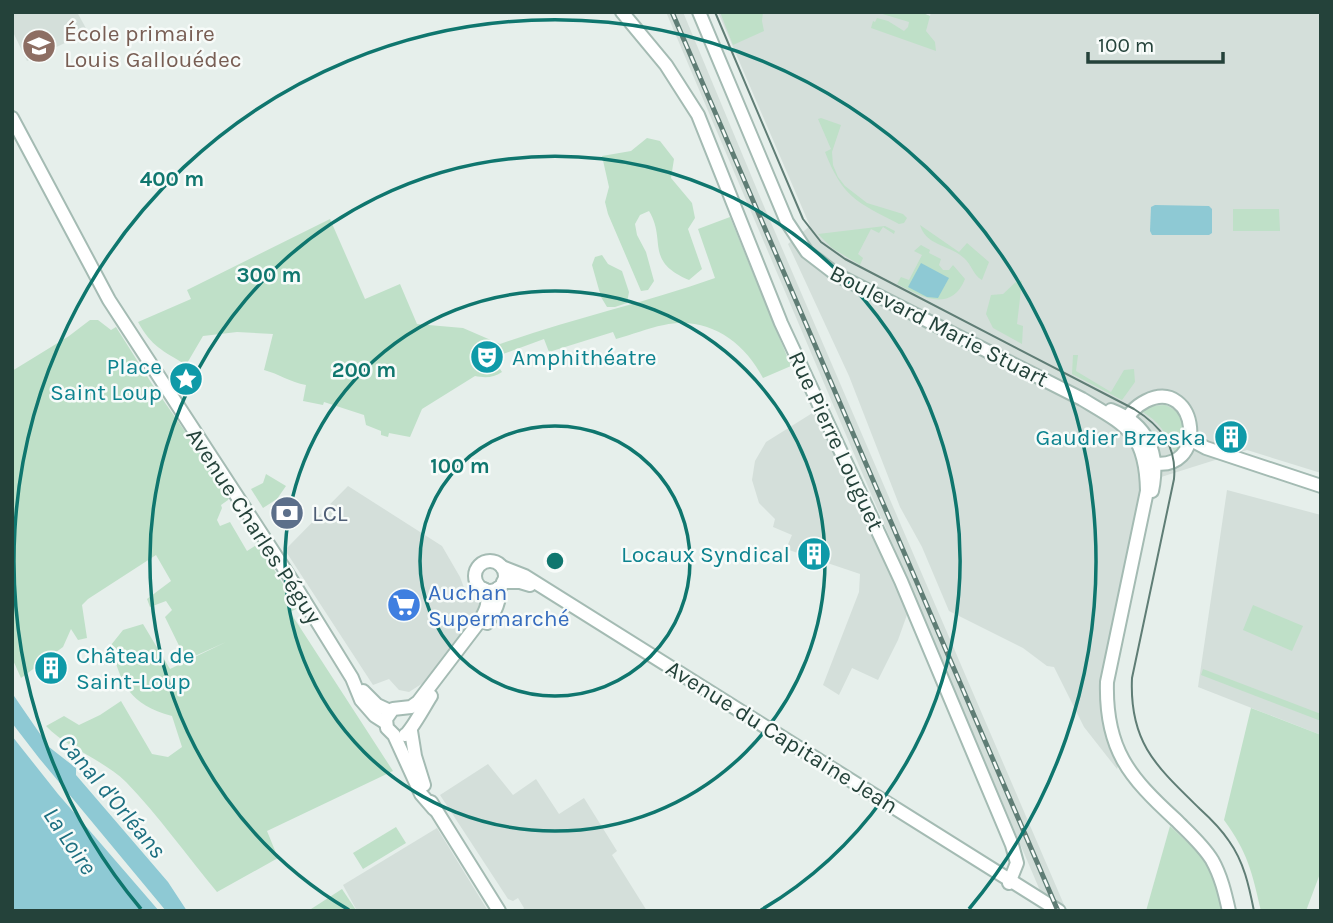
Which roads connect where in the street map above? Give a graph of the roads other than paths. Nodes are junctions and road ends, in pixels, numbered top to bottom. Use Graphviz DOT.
graph roads {
  1 [pos="622,12"];
  2 [pos="699,12"];
  3 [pos="12,118"];
  4 [pos="1126,421"];
  5 [pos="1191,440"];
  6 [pos="1150,462"];
  7 [pos="1321,486"];
  8 [pos="502,567"];
  9 [pos="501,585"];
  10 [pos="484,589"];
  11 [pos="405,708"];
  12 [pos="388,717"];
  13 [pos="413,726"];
  14 [pos="394,735"];
  15 [pos="434,809"];
  16 [pos="1010,881"];
  17 [pos="499,911"];
  18 [pos="1054,911"];
  19 [pos="1059,911"];
  20 [pos="1231,911"];
  1 -- 16 [label="main road, Rue Pierre Louguet"];
  2 -- 4 [label="main road, Boulevard Marie Stuart"];
  3 -- 12 [label="main road, Avenue Charles Péguy"];
  4 -- 5 [label="main road"];
  4 -- 6 [label="main road, Boulevard Marie Stuart"];
  5 -- 6 [label="main road"];
  5 -- 7 [label="main road"];
  6 -- 20 [label="main road"];
  8 -- 9 [label="main road"];
  8 -- 10 [label="main road"];
  8 -- 16 [label="main road, Avenue du Capitaine Jean"];
  9 -- 10 [label="main road"];
  9 -- 13 [label="main road"];
  9 -- 16 [label="main road, Avenue du Capitaine Jean"];
  10 -- 11 [label="main road"];
  11 -- 12 [label="main road"];
  11 -- 13 [label="main road"];
  12 -- 14 [label="main road"];
  13 -- 14 [label="main road"];
  13 -- 15 [label="main road"];
  14 -- 15 [label="main road"];
  15 -- 17 [label="main road"];
  16 -- 18 [label="main road, Avenue du Capitaine Jean"];
  16 -- 19 [label="main road, Avenue du Capitaine Jean"];
}
